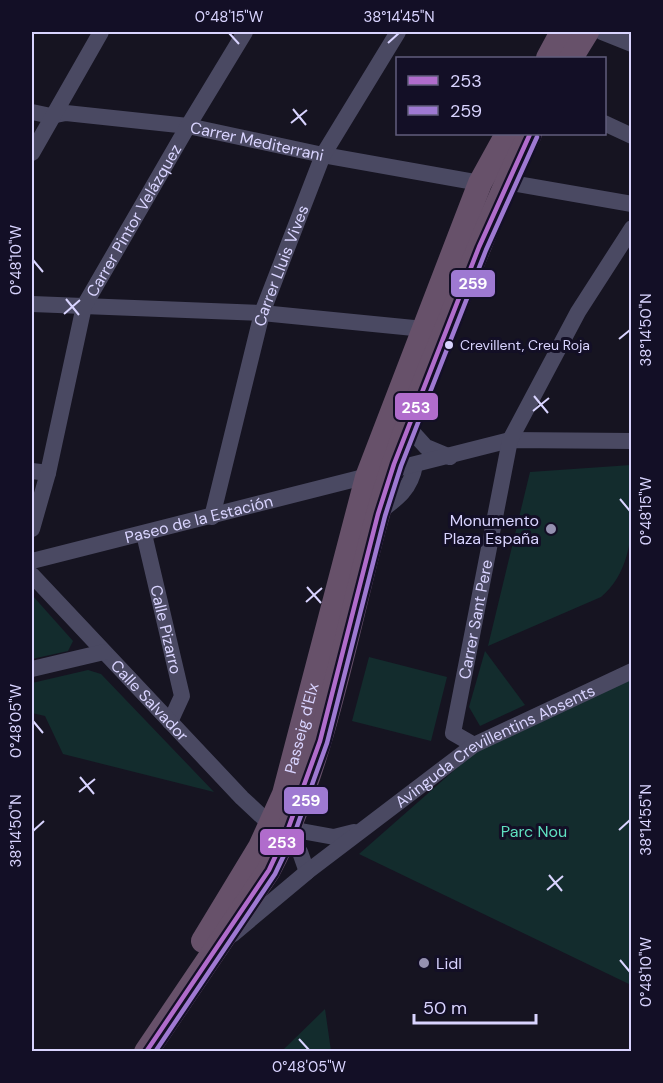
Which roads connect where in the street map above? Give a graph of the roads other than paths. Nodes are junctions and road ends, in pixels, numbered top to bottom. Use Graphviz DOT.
graph roads {
  1 [pos="101,32"];
  2 [pos="245,32"];
  3 [pos="398,32"];
  4 [pos="562,32"];
  5 [pos="586,32"];
  6 [pos="602,32"];
  7 [pos="632,44"];
  8 [pos="549,57"];
  9 [pos="572,57"];
  10 [pos="32,112"];
  11 [pos="51,116"];
  12 [pos="606,124"];
  13 [pos="188,126"];
  14 [pos="506,135"];
  15 [pos="530,135"];
  16 [pos="632,136"];
  17 [pos="32,153"];
  18 [pos="324,155"];
  19 [pos="506,182"];
  20 [pos="480,183"];
  21 [pos="632,204"];
  22 [pos="632,228"];
  23 [pos="32,304"];
  24 [pos="84,306"];
  25 [pos="262,313"];
  26 [pos="424,329"];
  27 [pos="408,426"];
  28 [pos="510,441"];
  29 [pos="632,441"];
  30 [pos="451,457"];
  31 [pos="415,465"];
  32 [pos="391,471"];
  33 [pos="40,472"];
  34 [pos="368,477"];
  35 [pos="379,512"];
  36 [pos="212,517"];
  37 [pos="32,529"];
  38 [pos="144,534"];
  39 [pos="32,561"];
  40 [pos="32,575"];
  41 [pos="104,652"];
  42 [pos="32,669"];
  43 [pos="632,670"];
  44 [pos="170,722"];
  45 [pos="474,745"];
  46 [pos="362,830"];
  47 [pos="282,831"];
  48 [pos="307,872"];
  49 [pos="218,946"];
  50 [pos="132,1052"];
  51 [pos="146,1052"];
  1 -- 11 [label="street"];
  2 -- 13 [label="street, Carrer Pintor Velázquez"];
  3 -- 18 [label="street, Carrer Lluis Vives"];
  4 -- 8 [label="highway"];
  5 -- 9 [label="highway"];
  6 -- 7 [label="street"];
  10 -- 11 [label="street, Carrer Mediterrani"];
  11 -- 13 [label="street, Carrer Mediterrani"];
  11 -- 17 [label="street"];
  12 -- 16 [label="street"];
  13 -- 18 [label="street, Carrer Mediterrani"];
  13 -- 24 [label="street, Carrer Pintor Velázquez"];
  14 -- 20 [label="highway, Passeig d'Elx"];
  15 -- 19 [label="highway, Passeig d'Elx"];
  18 -- 20 [label="street, Carrer Mediterrani"];
  18 -- 25 [label="street, Carrer Lluis Vives"];
  19 -- 21 [label="street"];
  19 -- 27 [label="highway, Passeig d'Elx"];
  20 -- 26 [label="highway, Passeig d'Elx"];
  22 -- 28 [label="street, Carrer Sant Pere"];
  23 -- 24 [label="street"];
  24 -- 25 [label="street"];
  24 -- 33 [label="street, Carrer Pintor Velázquez"];
  25 -- 26 [label="street"];
  25 -- 36 [label="street, Carrer Lluis Vives"];
  26 -- 34 [label="highway, Passeig d'Elx"];
  27 -- 30 [label="street"];
  27 -- 32 [label="highway, Passeig d'Elx"];
  28 -- 29 [label="street, Paseo de la Estación"];
  28 -- 30 [label="street, Paseo de la Estación"];
  28 -- 45 [label="street, Carrer Sant Pere"];
  30 -- 31 [label="street, Paseo de la Estación"];
  31 -- 32 [label="street, Paseo de la Estación"];
  31 -- 35 [label="street"];
  32 -- 34 [label="street, Paseo de la Estación"];
  32 -- 35 [label="highway, Passeig d'Elx"];
  33 -- 37 [label="street, Carrer Pintor Velázquez"];
  34 -- 36 [label="street, Paseo de la Estación"];
  34 -- 47 [label="highway, Passeig d'Elx"];
  35 -- 47 [label="highway, Passeig d'Elx"];
  36 -- 38 [label="street, Paseo de la Estación"];
  38 -- 39 [label="street, Paseo de la Estación"];
  38 -- 44 [label="street, Calle Pizarro"];
  40 -- 41 [label="street, Calle Salvador"];
  41 -- 42 [label="street"];
  41 -- 44 [label="street, Calle Salvador"];
  43 -- 45 [label="street, Avinguda Crevillentins Absents"];
  44 -- 47 [label="street, Calle Salvador"];
  45 -- 46 [label="street, Avinguda Crevillentins Absents"];
  46 -- 47 [label="street, Avinguda Crevillentins Absents"];
  46 -- 48 [label="street, Avinguda Crevillentins Absents"];
  47 -- 48 [label="street"];
  47 -- 49 [label="highway, Passeig d'Elx"];
  47 -- 50 [label="highway, Passeig d'Elx"];
  48 -- 49 [label="street, Avinguda Crevillentins Absents"];
  49 -- 51 [label="highway, Passeig d'Elx"];
}
